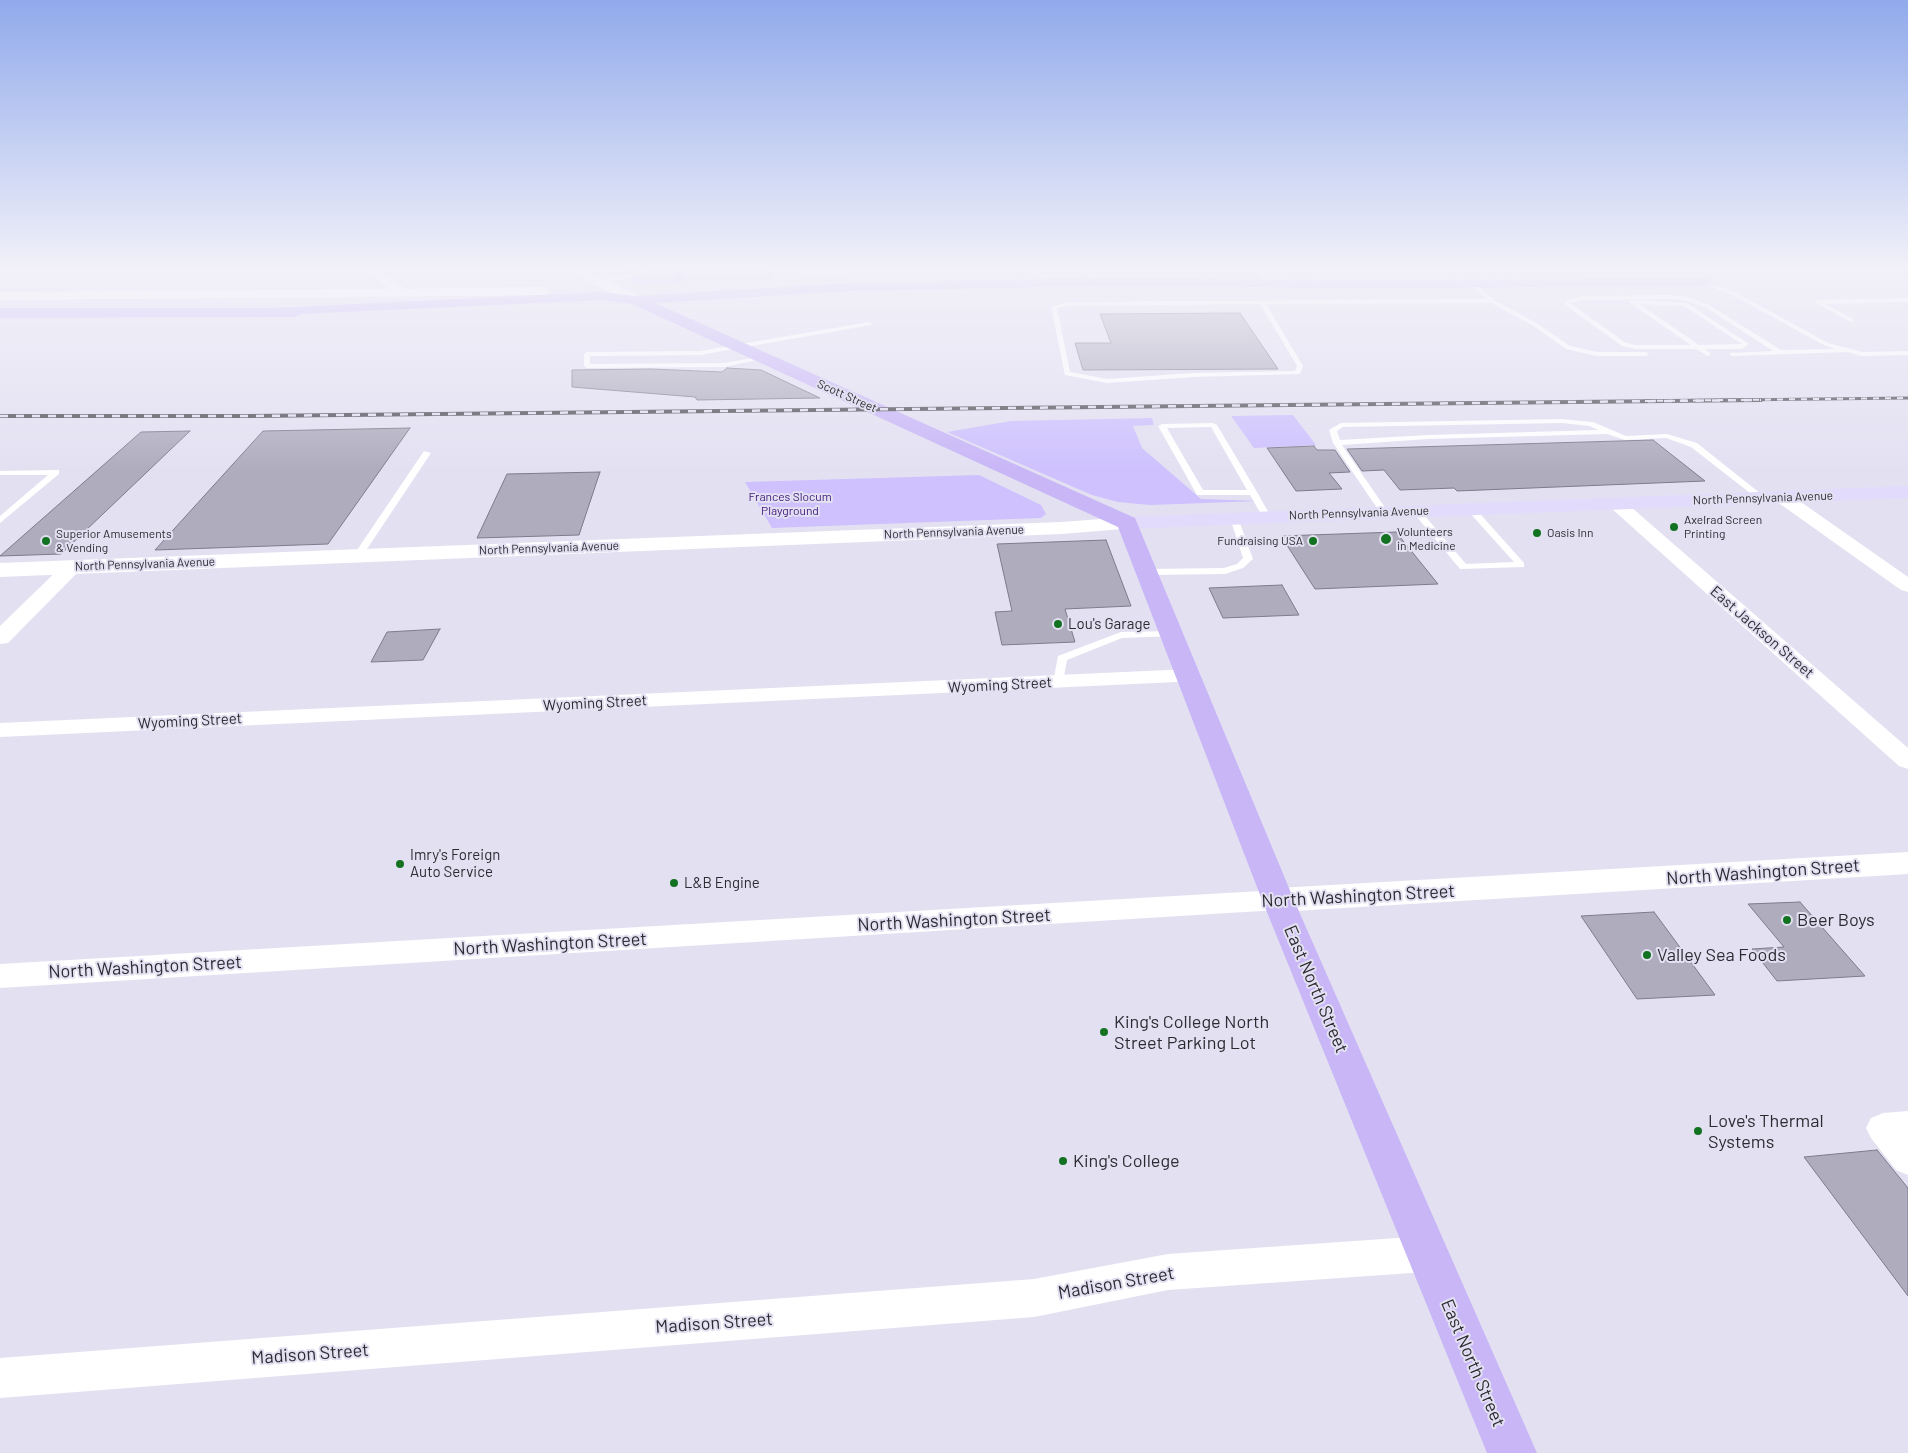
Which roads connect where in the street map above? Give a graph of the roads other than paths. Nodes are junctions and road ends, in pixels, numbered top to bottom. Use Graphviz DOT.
graph roads {
  1 [pos="712,335"];
  2 [pos="801,335"];
  3 [pos="1060,335"];
  4 [pos="1281,335"];
  5 [pos="1549,335"];
  6 [pos="1607,335"];
  7 [pos="1680,335"];
  8 [pos="1732,335"];
  9 [pos="1752,335"];
  10 [pos="1809,335"];
  11 [pos="1647,340"];
  12 [pos="735,345"];
  13 [pos="1658,347"];
  14 [pos="1698,347"];
  15 [pos="1850,350"];
  16 [pos="1778,351"];
  17 [pos="1908,353"];
  18 [pos="1708,354"];
  19 [pos="763,358"];
  20 [pos="1608,432"];
  21 [pos="1337,443"];
  22 [pos="427,453"];
  23 [pos="0,474"];
  24 [pos="1252,492"];
  25 [pos="1908,492"];
  26 [pos="1772,497"];
  27 [pos="1617,504"];
  28 [pos="1471,509"];
  29 [pos="1416,511"];
  30 [pos="1384,512"];
  31 [pos="1267,517"];
  32 [pos="1234,518"];
  33 [pos="0,520"];
  34 [pos="1127,523"];
  35 [pos="358,556"];
  36 [pos="72,567"];
  37 [pos="0,570"];
  38 [pos="1147,572"];
  39 [pos="1908,586"];
  40 [pos="1172,634"];
  41 [pos="0,638"];
  42 [pos="1190,676"];
  43 [pos="1058,682"];
  44 [pos="0,730"];
  45 [pos="1908,761"];
  46 [pos="1908,863"];
  47 [pos="1278,900"];
  48 [pos="0,976"];
  49 [pos="1908,1126"];
  50 [pos="1908,1159"];
  51 [pos="1426,1254"];
  52 [pos="0,1378"];
  53 [pos="1512,1453"];
  1 -- 12 [label="main road, Scott Street"];
  2 -- 12 [label="lane"];
  3 -- 4 [label="lane"];
  5 -- 18 [label="lane"];
  6 -- 13 [label="lane"];
  7 -- 14 [label="lane"];
  8 -- 14 [label="lane"];
  9 -- 16 [label="lane"];
  10 -- 15 [label="lane"];
  11 -- 13 [label="lane"];
  12 -- 19 [label="main road, Scott Street"];
  12 -- 19 [label="lane"];
  13 -- 14 [label="lane"];
  14 -- 18 [label="lane"];
  15 -- 16 [label="lane"];
  15 -- 17 [label="lane"];
  16 -- 18 [label="lane"];
  19 -- 34 [label="main road, Scott Street"];
  20 -- 21 [label="lane"];
  20 -- 21 [label="lane"];
  20 -- 26 [label="lane"];
  21 -- 30 [label="lane"];
  22 -- 35 [label="lane"];
  23 -- 33 [label="lane"];
  24 -- 24 [label="lane"];
  24 -- 31 [label="lane"];
  25 -- 26 [label="main road, North Pennsylvania Avenue"];
  26 -- 27 [label="main road, North Pennsylvania Avenue"];
  26 -- 39 [label="street"];
  27 -- 28 [label="main road, North Pennsylvania Avenue"];
  27 -- 45 [label="street, East Jackson Street"];
  28 -- 29 [label="main road, North Pennsylvania Avenue"];
  28 -- 29 [label="lane"];
  29 -- 30 [label="main road, North Pennsylvania Avenue"];
  30 -- 31 [label="main road, North Pennsylvania Avenue"];
  31 -- 32 [label="main road, North Pennsylvania Avenue"];
  32 -- 34 [label="main road, North Pennsylvania Avenue"];
  32 -- 38 [label="lane"];
  34 -- 35 [label="street, North Pennsylvania Avenue"];
  34 -- 38 [label="main road, East North Street"];
  35 -- 36 [label="street, North Pennsylvania Avenue"];
  36 -- 37 [label="street, North Pennsylvania Avenue"];
  36 -- 41 [label="street"];
  38 -- 40 [label="main road, East North Street"];
  40 -- 42 [label="main road, East North Street"];
  40 -- 43 [label="lane"];
  42 -- 43 [label="street, Wyoming Street"];
  42 -- 47 [label="main road, East North Street"];
  43 -- 44 [label="street, Wyoming Street"];
  46 -- 47 [label="street, North Washington Street"];
  47 -- 48 [label="street, North Washington Street"];
  47 -- 51 [label="main road, East North Street"];
  49 -- 50 [label="street"];
  51 -- 52 [label="street, Madison Street"];
  51 -- 53 [label="main road, East North Street"];
}
